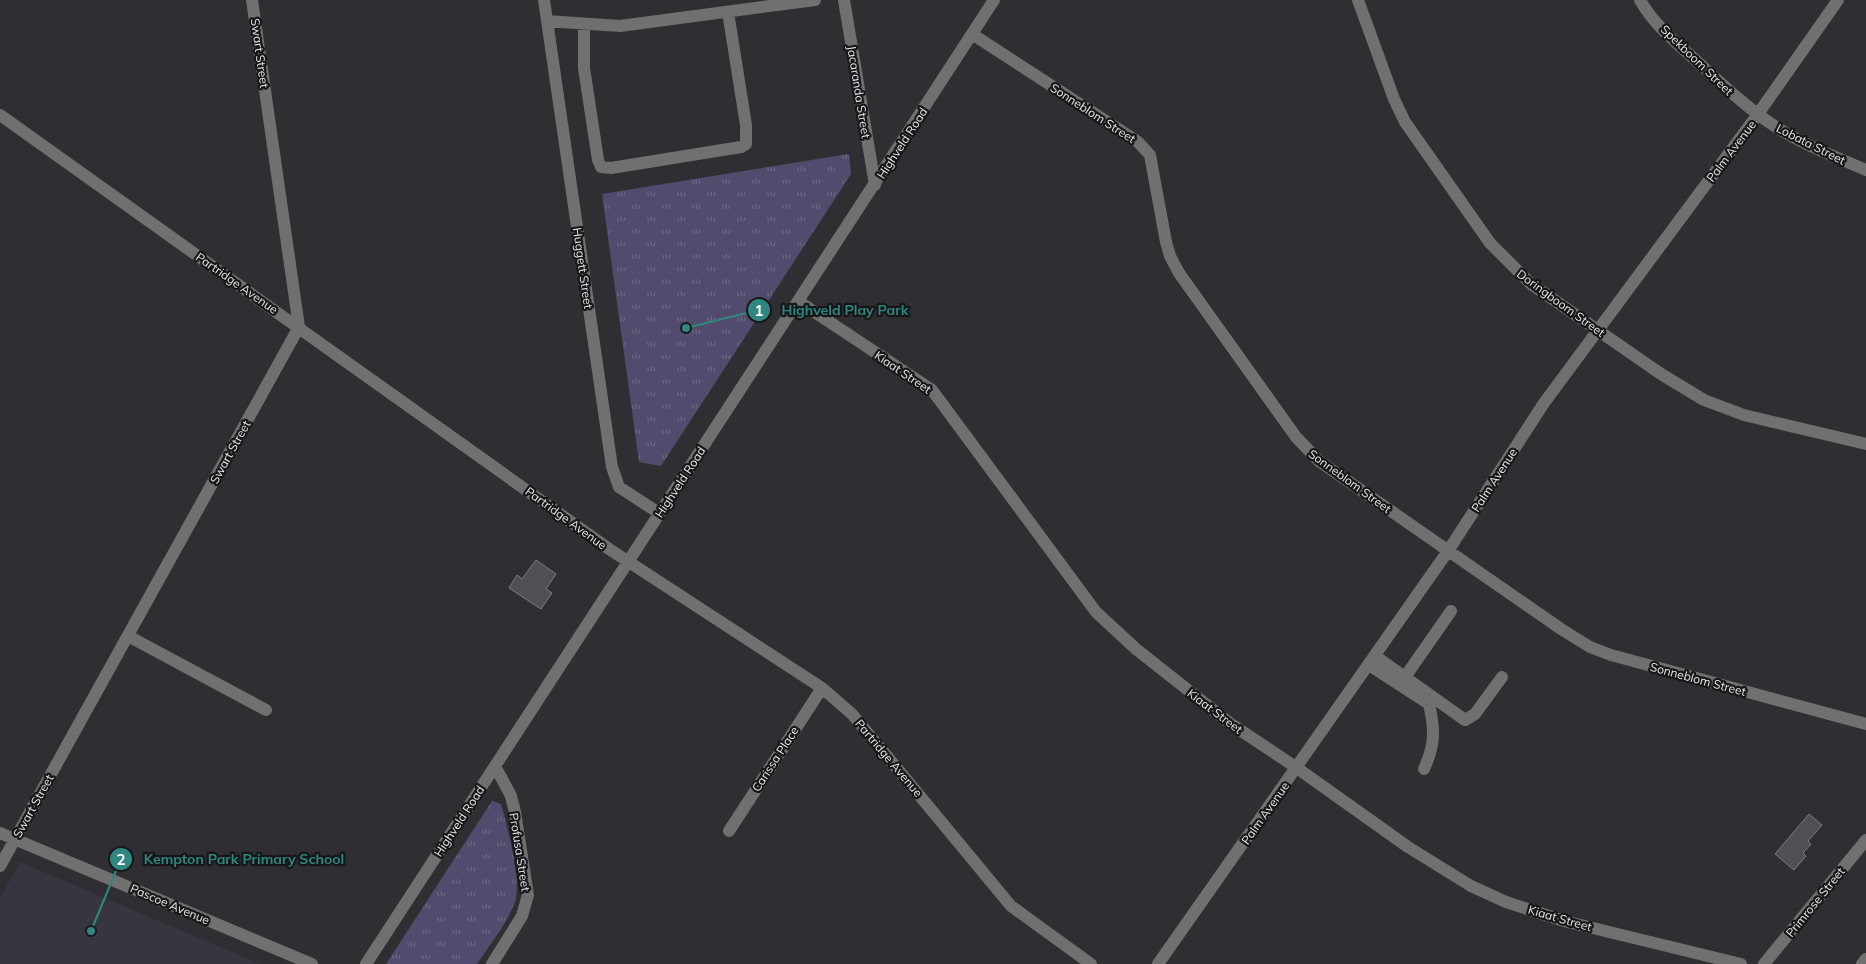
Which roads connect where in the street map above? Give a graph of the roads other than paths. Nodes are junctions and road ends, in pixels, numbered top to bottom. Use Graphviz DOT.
graph roads {
  1 [pos="252,0"];
  2 [pos="544,0"];
  3 [pos="816,0"];
  4 [pos="844,0"];
  5 [pos="994,0"];
  6 [pos="1358,0"];
  7 [pos="1640,0"];
  8 [pos="1838,0"];
  9 [pos="728,12"];
  10 [pos="547,21"];
  11 [pos="584,24"];
  12 [pos="972,34"];
  13 [pos="1758,114"];
  14 [pos="0,115"];
  15 [pos="1866,170"];
  16 [pos="875,185"];
  17 [pos="798,301"];
  18 [pos="299,327"];
  19 [pos="1598,330"];
  20 [pos="1866,444"];
  21 [pos="659,513"];
  22 [pos="1448,551"];
  23 [pos="628,561"];
  24 [pos="1451,611"];
  25 [pos="128,636"];
  26 [pos="1372,661"];
  27 [pos="1502,676"];
  28 [pos="1405,677"];
  29 [pos="822,688"];
  30 [pos="266,710"];
  31 [pos="1866,724"];
  32 [pos="495,766"];
  33 [pos="1297,768"];
  34 [pos="1424,769"];
  35 [pos="729,831"];
  36 [pos="0,833"];
  37 [pos="15,840"];
  38 [pos="1866,840"];
  39 [pos="0,866"];
  40 [pos="1866,959"];
  41 [pos="312,964"];
  42 [pos="366,964"];
  43 [pos="492,964"];
  44 [pos="1090,964"];
  45 [pos="1158,964"];
  46 [pos="1741,964"];
  47 [pos="1764,964"];
  48 [pos="1862,964"];
  1 -- 18 [label="street, Swart Street"];
  2 -- 10 [label="street, Huggett Street"];
  3 -- 9 [label="street"];
  4 -- 16 [label="street, Jacaranda Street"];
  5 -- 12 [label="street, Highveld Road"];
  6 -- 19 [label="street, Doringboom Street"];
  7 -- 13 [label="street, Spekboom Street"];
  8 -- 13 [label="street, Palm Avenue"];
  9 -- 11 [label="street"];
  9 -- 11 [label="street"];
  10 -- 11 [label="street"];
  10 -- 21 [label="street, Huggett Street"];
  12 -- 16 [label="street, Highveld Road"];
  12 -- 22 [label="street, Sonneblom Street"];
  13 -- 15 [label="street, Lobata Street"];
  13 -- 19 [label="street, Palm Avenue"];
  14 -- 18 [label="street, Partridge Avenue"];
  16 -- 17 [label="street, Highveld Road"];
  17 -- 21 [label="street, Highveld Road"];
  17 -- 33 [label="street, Kiaat Street"];
  18 -- 23 [label="street, Partridge Avenue"];
  18 -- 25 [label="street, Swart Street"];
  19 -- 20 [label="street, Doringboom Street"];
  19 -- 22 [label="street, Palm Avenue"];
  21 -- 23 [label="street, Highveld Road"];
  22 -- 26 [label="street, Palm Avenue"];
  22 -- 31 [label="street, Sonneblom Street"];
  23 -- 29 [label="street, Partridge Avenue"];
  23 -- 32 [label="street, Highveld Road"];
  24 -- 28 [label="street"];
  25 -- 30 [label="street"];
  25 -- 37 [label="street, Swart Street"];
  26 -- 28 [label="street"];
  26 -- 33 [label="street, Palm Avenue"];
  26 -- 34 [label="street"];
  27 -- 28 [label="street"];
  29 -- 35 [label="street, Carissa Place"];
  29 -- 44 [label="street, Partridge Avenue"];
  32 -- 42 [label="street, Highveld Road"];
  32 -- 43 [label="street, Profusa Street"];
  33 -- 45 [label="street, Palm Avenue"];
  33 -- 46 [label="street, Kiaat Street"];
  36 -- 37 [label="street, Pascoe Avenue"];
  37 -- 39 [label="street, Swart Street"];
  37 -- 41 [label="street, Pascoe Avenue"];
  38 -- 47 [label="street, Primrose Street"];
  40 -- 48 [label="street"];
}
